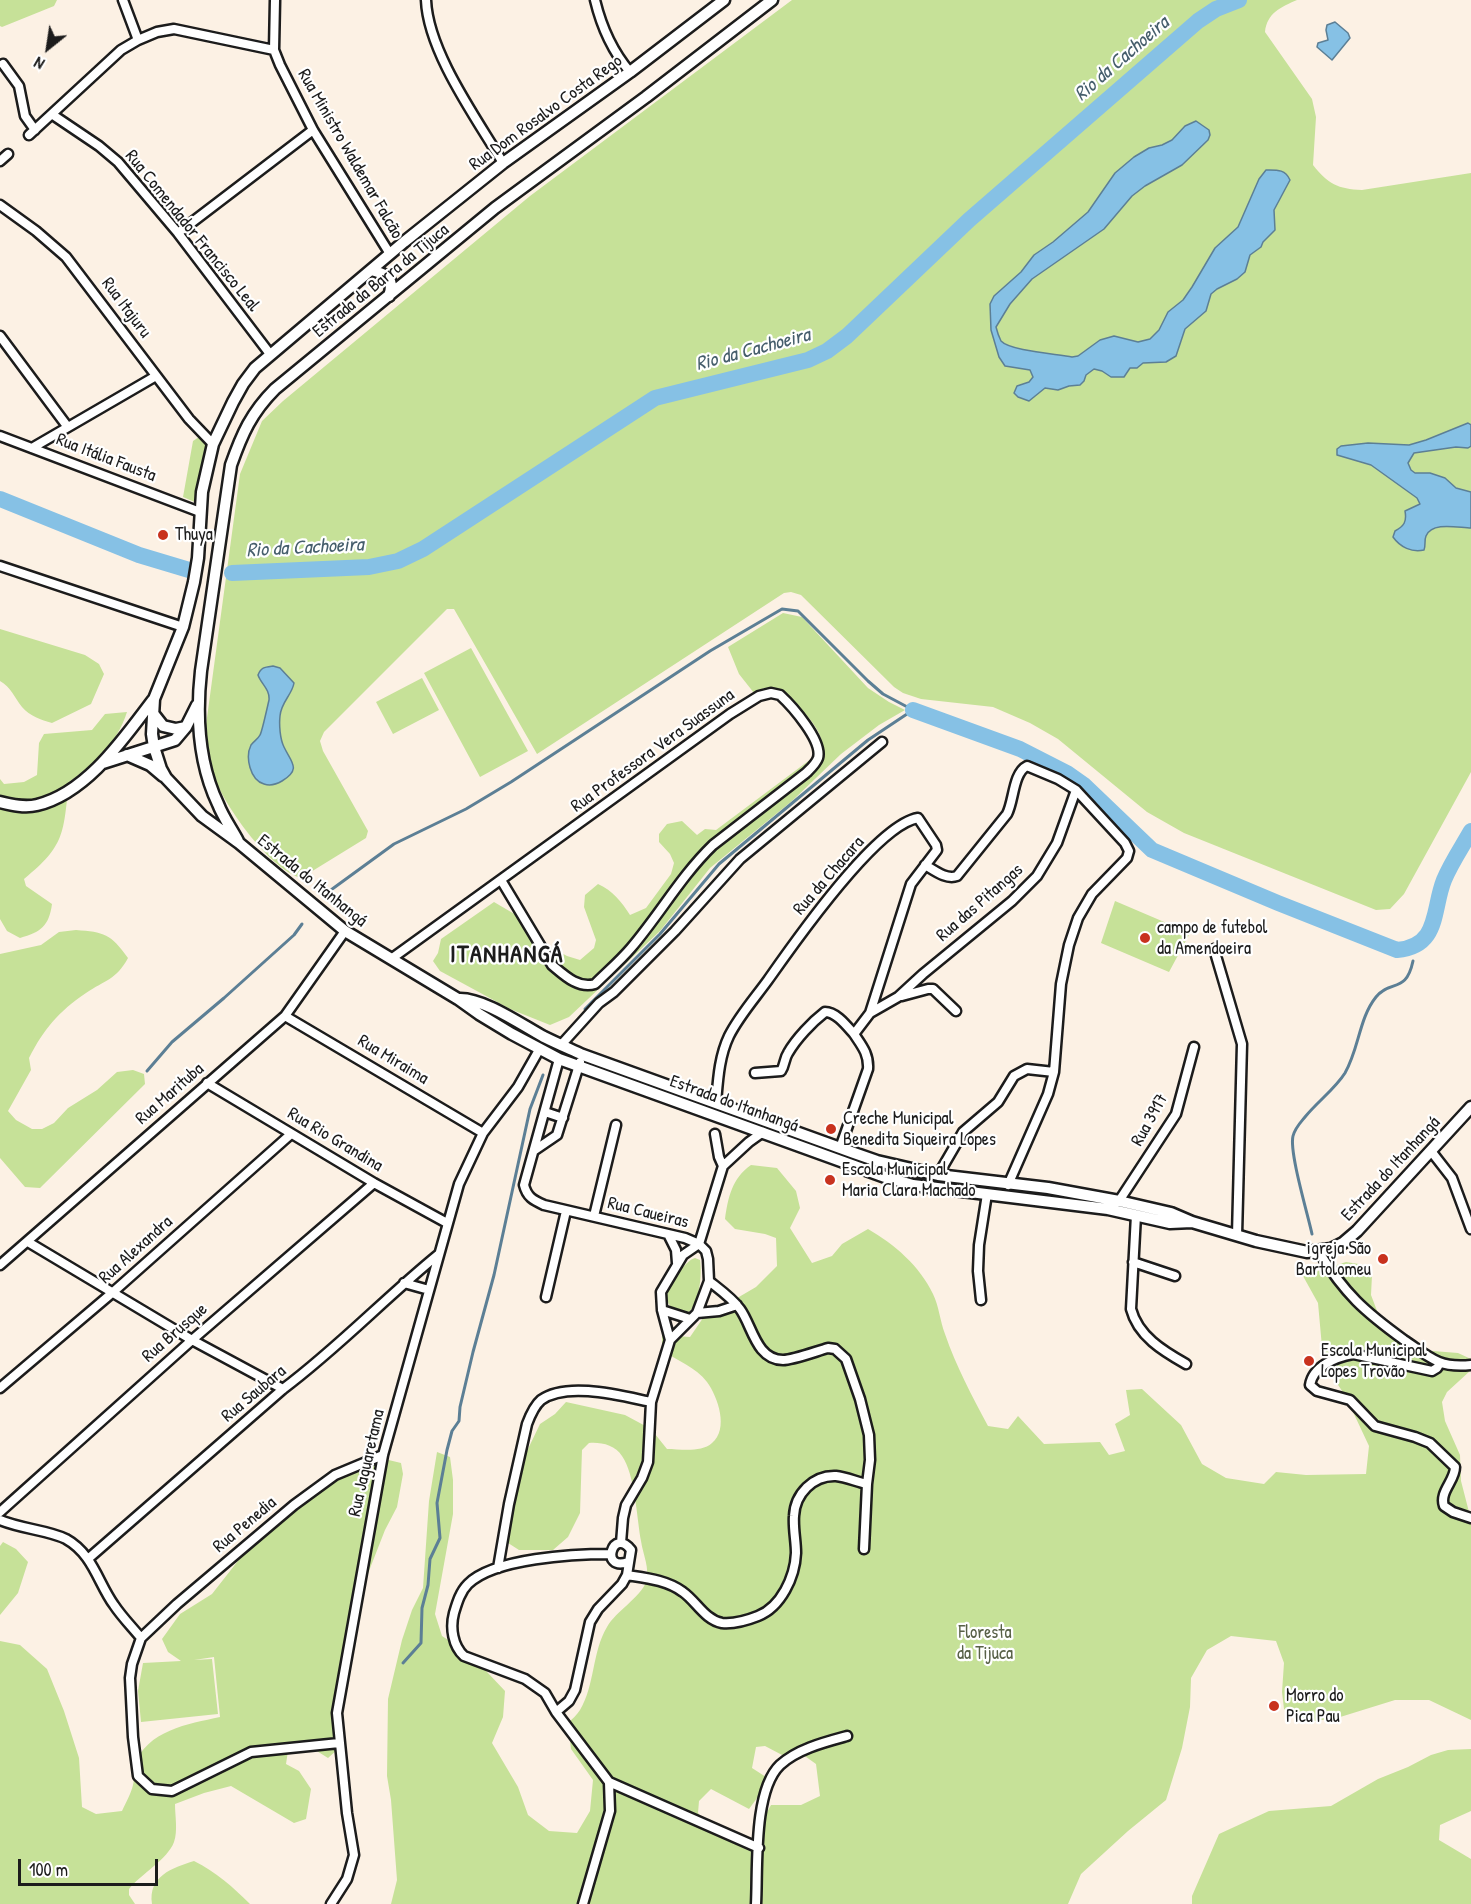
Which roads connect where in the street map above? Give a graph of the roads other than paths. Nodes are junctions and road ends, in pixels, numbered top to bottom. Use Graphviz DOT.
graph roads {
  1 [pos="123,0"];
  2 [pos="275,0"];
  3 [pos="426,0"];
  4 [pos="595,0"];
  5 [pos="724,0"];
  6 [pos="772,0"];
  7 [pos="138,40"];
  8 [pos="274,50"];
  9 [pos="3,64"];
  10 [pos="630,72"];
  11 [pos="53,115"];
  12 [pos="313,130"];
  13 [pos="8,154"];
  14 [pos="0,160"];
  15 [pos="503,164"];
  16 [pos="0,205"];
  17 [pos="178,233"];
  18 [pos="390,254"];
  19 [pos="371,270"];
  20 [pos="389,296"];
  21 [pos="0,336"];
  22 [pos="270,354"];
  23 [pos="156,376"];
  24 [pos="68,426"];
  25 [pos="0,436"];
  26 [pos="213,444"];
  27 [pos="32,448"];
  28 [pos="200,512"];
  29 [pos="0,566"];
  30 [pos="183,627"];
  31 [pos="154,699"];
  32 [pos="198,704"];
  33 [pos="152,712"];
  34 [pos="186,727"];
  35 [pos="882,742"];
  36 [pos="154,747"];
  37 [pos="127,755"];
  38 [pos="103,764"];
  39 [pos="166,778"];
  40 [pos="1076,790"];
  41 [pos="0,802"];
  42 [pos="239,843"];
  43 [pos="925,865"];
  44 [pos="501,880"];
  45 [pos="345,931"];
  46 [pos="1214,949"];
  47 [pos="391,959"];
  48 [pos="898,997"];
  49 [pos="458,999"];
  50 [pos="956,1011"];
  51 [pos="870,1013"];
  52 [pos="285,1016"];
  53 [pos="854,1034"];
  54 [pos="561,1045"];
  55 [pos="1194,1047"];
  56 [pos="539,1050"];
  57 [pos="583,1055"];
  58 [pos="559,1059"];
  59 [pos="578,1066"];
  60 [pos="1054,1072"];
  61 [pos="755,1073"];
  62 [pos="207,1083"];
  63 [pos="716,1103"];
  64 [pos="1471,1107"];
  65 [pos="545,1112"];
  66 [pos="563,1118"];
  67 [pos="616,1125"];
  68 [pos="763,1132"];
  69 [pos="483,1133"];
  70 [pos="291,1134"];
  71 [pos="715,1134"];
  72 [pos="840,1148"];
  73 [pos="1431,1150"];
  74 [pos="534,1151"];
  75 [pos="723,1166"];
  76 [pos="938,1175"];
  77 [pos="374,1183"];
  78 [pos="1008,1185"];
  79 [pos="987,1194"];
  80 [pos="1119,1201"];
  81 [pos="566,1211"];
  82 [pos="1136,1215"];
  83 [pos="594,1216"];
  84 [pos="1192,1222"];
  85 [pos="447,1223"];
  86 [pos="1471,1229"];
  87 [pos="1238,1235"];
  88 [pos="669,1236"];
  89 [pos="28,1242"];
  90 [pos="699,1244"];
  91 [pos="1318,1252"];
  92 [pos="440,1253"];
  93 [pos="1133,1262"];
  94 [pos="0,1265"];
  95 [pos="677,1265"];
  96 [pos="1175,1276"];
  97 [pos="709,1281"];
  98 [pos="404,1282"];
  99 [pos="429,1290"];
  100 [pos="112,1293"];
  101 [pos="546,1297"];
  102 [pos="981,1300"];
  103 [pos="737,1305"];
  104 [pos="662,1310"];
  105 [pos="693,1316"];
  106 [pos="192,1340"];
  107 [pos="670,1340"];
  108 [pos="1440,1363"];
  109 [pos="1186,1364"];
  110 [pos="1471,1365"];
  111 [pos="0,1388"];
  112 [pos="283,1389"];
  113 [pos="651,1402"];
  114 [pos="383,1455"];
  115 [pos="867,1484"];
  116 [pos="0,1512"];
  117 [pos="1471,1518"];
  118 [pos="0,1520"];
  119 [pos="621,1543"];
  120 [pos="864,1549"];
  121 [pos="611,1554"];
  122 [pos="89,1558"];
  123 [pos="628,1562"];
  124 [pos="498,1568"];
  125 [pos="627,1575"];
  126 [pos="141,1638"];
  127 [pos="556,1712"];
  128 [pos="847,1736"];
  129 [pos="339,1743"];
  130 [pos="609,1782"];
  131 [pos="759,1848"];
  132 [pos="331,1904"];
  133 [pos="583,1904"];
  134 [pos="756,1904"];
  1 -- 7 [label="street"];
  2 -- 8 [label="street, Rua Ministro Waldemar Falcão"];
  3 -- 15 [label="street"];
  4 -- 10 [label="street"];
  5 -- 10 [label="main road, Rua Dom Rosalvo Costa Rego"];
  6 -- 20 [label="main road, Estrada da Barra da Tijuca"];
  7 -- 8 [label="street"];
  7 -- 11 [label="street"];
  8 -- 12 [label="street, Rua Ministro Waldemar Falcão"];
  9 -- 11 [label="street"];
  10 -- 15 [label="main road, Rua Dom Rosalvo Costa Rego"];
  11 -- 17 [label="street, Rua Comendador Francisco Leal"];
  12 -- 17 [label="street"];
  12 -- 18 [label="street, Rua Ministro Waldemar Falcão"];
  13 -- 14 [label="street"];
  15 -- 18 [label="main road, Rua Dom Rosalvo Costa Rego"];
  16 -- 23 [label="street, Rua Itajuru"];
  17 -- 22 [label="street, Rua Comendador Francisco Leal"];
  18 -- 19 [label="main road, Estrada da Barra da Tijuca"];
  19 -- 20 [label="main road"];
  19 -- 22 [label="main road, Estrada da Barra da Tijuca"];
  20 -- 32 [label="main road, Estrada da Barra da Tijuca"];
  21 -- 24 [label="street"];
  22 -- 26 [label="main road, Estrada da Barra da Tijuca"];
  23 -- 24 [label="street"];
  23 -- 26 [label="street, Rua Itajuru"];
  24 -- 27 [label="street"];
  25 -- 27 [label="street, Rua Itália Fausta"];
  26 -- 28 [label="main road, Estrada da Barra da Tijuca"];
  27 -- 28 [label="street, Rua Itália Fausta"];
  28 -- 30 [label="main road, Estrada da Barra da Tijuca"];
  29 -- 30 [label="street"];
  30 -- 31 [label="main road, Estrada da Barra da Tijuca"];
  31 -- 33 [label="main road, Estrada da Barra da Tijuca"];
  31 -- 38 [label="main road"];
  32 -- 34 [label="main road, Estrada da Barra da Tijuca"];
  32 -- 42 [label="main road, Estrada da Barra da Tijuca"];
  33 -- 34 [label="main road"];
  33 -- 36 [label="main road, Estrada da Barra da Tijuca"];
  34 -- 36 [label="main road"];
  35 -- 54 [label="street"];
  36 -- 37 [label="main road"];
  36 -- 39 [label="main road, Estrada da Barra da Tijuca"];
  37 -- 38 [label="main road"];
  37 -- 39 [label="main road"];
  38 -- 41 [label="main road"];
  39 -- 42 [label="main road, Estrada da Barra da Tijuca"];
  40 -- 43 [label="street"];
  40 -- 48 [label="street, Rua das Pitangas"];
  40 -- 60 [label="street"];
  42 -- 45 [label="main road, Estrada do Itanhangá"];
  43 -- 51 [label="street, Rua da Chacara"];
  43 -- 63 [label="street, Rua da Chacara"];
  44 -- 44 [label="street, Rua Professora Vera Suassuna"];
  44 -- 47 [label="street, Rua Professora Vera Suassuna"];
  45 -- 47 [label="main road, Estrada do Itanhangá"];
  45 -- 52 [label="street, Rua Marituba"];
  46 -- 87 [label="street"];
  47 -- 49 [label="main road, Estrada do Itanhangá"];
  48 -- 50 [label="street"];
  48 -- 51 [label="street, Rua das Pitangas"];
  49 -- 54 [label="main road, Estrada do Itanhangá"];
  49 -- 56 [label="main road, Estrada do Itanhangá"];
  51 -- 53 [label="street, Rua da Chacara"];
  52 -- 62 [label="street, Rua Marituba"];
  52 -- 69 [label="street, Rua Miraima"];
  53 -- 61 [label="street"];
  53 -- 72 [label="street"];
  54 -- 57 [label="main road, Estrada do Itanhangá"];
  55 -- 80 [label="street, Rua 3917"];
  56 -- 58 [label="main road, Estrada do Itanhangá"];
  56 -- 69 [label="street, Rua Jaguaretama"];
  57 -- 59 [label="street"];
  57 -- 63 [label="main road, Estrada do Itanhangá"];
  58 -- 59 [label="main road, Estrada do Itanhangá"];
  58 -- 65 [label="street"];
  59 -- 66 [label="street"];
  59 -- 68 [label="main road, Estrada do Itanhangá"];
  60 -- 76 [label="street"];
  60 -- 78 [label="street"];
  62 -- 70 [label="street, Rua Rio Grandina"];
  62 -- 89 [label="street, Rua Marituba"];
  63 -- 72 [label="main road, Estrada do Itanhangá"];
  64 -- 73 [label="main road, Estrada do Itanhangá"];
  65 -- 66 [label="street"];
  65 -- 74 [label="street"];
  66 -- 74 [label="street"];
  67 -- 83 [label="street"];
  68 -- 75 [label="street"];
  68 -- 79 [label="main road, Estrada do Itanhangá"];
  69 -- 85 [label="street, Rua Jaguaretama"];
  70 -- 77 [label="street, Rua Rio Grandina"];
  70 -- 100 [label="street, Rua Alexandra"];
  71 -- 75 [label="street"];
  72 -- 76 [label="main road, Estrada do Itanhangá"];
  73 -- 86 [label="street"];
  73 -- 91 [label="main road, Estrada do Itanhangá"];
  74 -- 81 [label="street, Rua Caueiras"];
  75 -- 90 [label="street"];
  76 -- 78 [label="main road, Estrada do Itanhangá"];
  77 -- 85 [label="street, Rua Rio Grandina"];
  77 -- 106 [label="street, Rua Brusque"];
  78 -- 80 [label="main road, Estrada do Itanhangá"];
  79 -- 82 [label="main road, Estrada do Itanhangá"];
  79 -- 102 [label="street"];
  80 -- 84 [label="main road, Estrada do Itanhangá"];
  81 -- 83 [label="street, Rua Caueiras"];
  81 -- 101 [label="street"];
  82 -- 84 [label="main road, Estrada do Itanhangá"];
  82 -- 93 [label="street"];
  83 -- 88 [label="street, Rua Caueiras"];
  84 -- 87 [label="main road, Estrada do Itanhangá"];
  85 -- 92 [label="street, Rua Jaguaretama"];
  87 -- 91 [label="main road, Estrada do Itanhangá"];
  88 -- 90 [label="street, Rua Caueiras"];
  88 -- 95 [label="street"];
  89 -- 94 [label="street, Rua Marituba"];
  89 -- 100 [label="street"];
  90 -- 95 [label="street"];
  90 -- 97 [label="street, Rua Caueiras"];
  91 -- 108 [label="street"];
  92 -- 98 [label="street, Rua Saubara"];
  92 -- 99 [label="street, Rua Jaguaretama"];
  93 -- 96 [label="street"];
  93 -- 109 [label="street"];
  95 -- 104 [label="street"];
  97 -- 103 [label="street"];
  97 -- 105 [label="street, Rua Caueiras"];
  98 -- 99 [label="street"];
  98 -- 112 [label="street, Rua Saubara"];
  99 -- 114 [label="street, Rua Jaguaretama"];
  100 -- 106 [label="street"];
  100 -- 111 [label="street, Rua Alexandra"];
  103 -- 105 [label="street"];
  103 -- 115 [label="street"];
  104 -- 105 [label="street"];
  104 -- 107 [label="street"];
  105 -- 107 [label="street, Rua Caueiras"];
  106 -- 112 [label="street"];
  106 -- 116 [label="street, Rua Brusque"];
  107 -- 113 [label="street"];
  108 -- 110 [label="street"];
  108 -- 117 [label="street"];
  112 -- 122 [label="street, Rua Saubara"];
  113 -- 119 [label="street"];
  113 -- 124 [label="street"];
  114 -- 126 [label="street, Rua Penedia"];
  114 -- 129 [label="street, Rua Jaguaretama"];
  115 -- 120 [label="street"];
  115 -- 125 [label="street"];
  118 -- 122 [label="street"];
  119 -- 121 [label="street"];
  119 -- 123 [label="street"];
  121 -- 123 [label="street"];
  121 -- 124 [label="street"];
  122 -- 126 [label="street"];
  123 -- 125 [label="street"];
  124 -- 127 [label="street"];
  125 -- 127 [label="street"];
  126 -- 129 [label="street"];
  127 -- 130 [label="street"];
  128 -- 131 [label="street"];
  129 -- 132 [label="street, Rua Jaguaretama"];
  130 -- 131 [label="street"];
  130 -- 133 [label="street"];
  131 -- 134 [label="street"];
}
